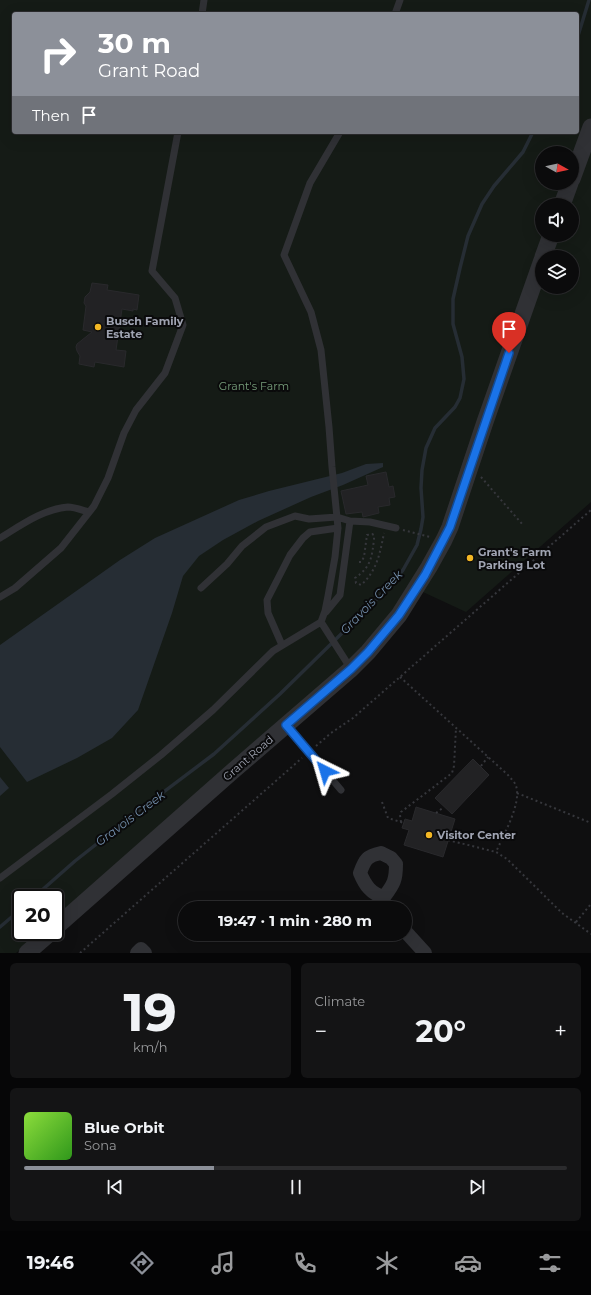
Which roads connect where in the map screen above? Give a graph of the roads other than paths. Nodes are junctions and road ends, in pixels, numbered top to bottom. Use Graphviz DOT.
graph roads {
  1 [pos="204,0"];
  2 [pos="400,0"];
  3 [pos="202,12"];
  4 [pos="396,12"];
  5 [pos="591,127"];
  6 [pos="178,134"];
  7 [pos="339,134"];
  8 [pos="579,160"];
  9 [pos="535,280"];
  10 [pos="89,512"];
  11 [pos="337,517"];
  12 [pos="350,521"];
  13 [pos="338,528"];
  14 [pos="396,528"];
  15 [pos="0,538"];
  16 [pos="201,588"];
  17 [pos="0,597"];
  18 [pos="322,618"];
  19 [pos="282,645"];
  20 [pos="351,669"];
  21 [pos="286,725"];
  22 [pos="340,790"];
  23 [pos="0,878"];
  24 [pos="64,920"];
  25 [pos="412,938"];
  26 [pos="41,941"];
  27 [pos="27,953"];
  28 [pos="137,953"];
  29 [pos="145,953"];
  30 [pos="425,953"];
  1 -- 3 [label="lane"];
  2 -- 4 [label="lane"];
  5 -- 8 [label="street"];
  6 -- 10 [label="lane"];
  7 -- 11 [label="lane"];
  9 -- 20 [label="street, Grant Road"];
  10 -- 15 [label="lane"];
  10 -- 17 [label="lane"];
  11 -- 12 [label="lane"];
  11 -- 13 [label="lane"];
  11 -- 16 [label="lane"];
  12 -- 14 [label="lane"];
  12 -- 18 [label="lane"];
  13 -- 18 [label="lane"];
  13 -- 19 [label="lane"];
  18 -- 19 [label="lane"];
  18 -- 20 [label="lane"];
  19 -- 23 [label="lane"];
  20 -- 21 [label="street, Grant Road"];
  21 -- 22 [label="lane"];
  21 -- 24 [label="street, Grant Road"];
  25 -- 30 [label="street"];
  26 -- 27 [label="street"];
  28 -- 29 [label="street"];
}
